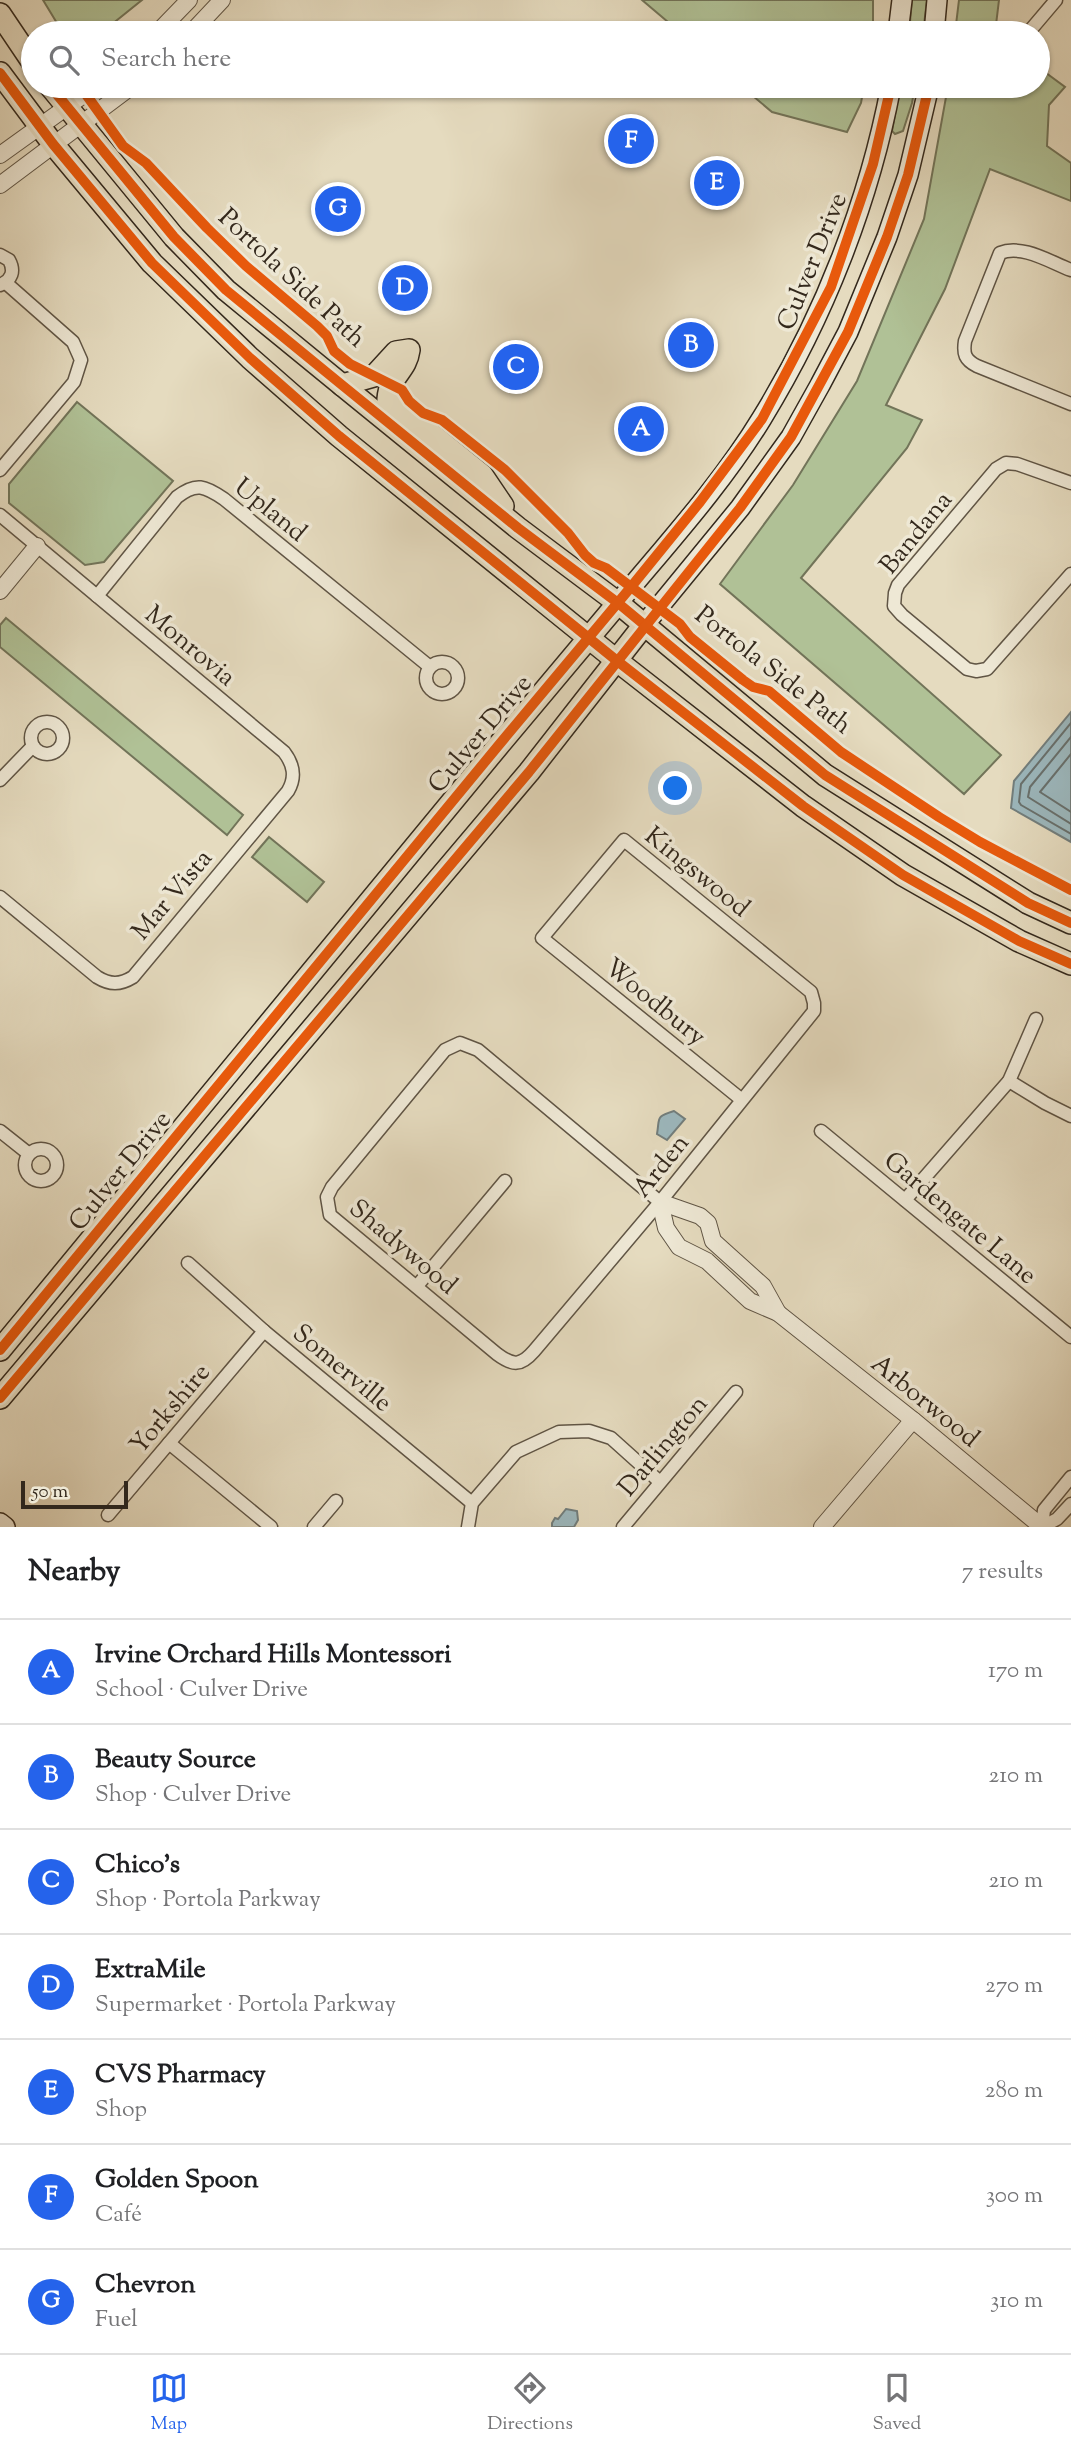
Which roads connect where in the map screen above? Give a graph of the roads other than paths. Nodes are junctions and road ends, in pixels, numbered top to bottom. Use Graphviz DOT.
graph roads {
  1 [pos="189,0"];
  2 [pos="222,0"];
  3 [pos="902,0"];
  4 [pos="937,0"];
  5 [pos="1056,0"];
  6 [pos="0,14"];
  7 [pos="169,21"];
  8 [pos="202,21"];
  9 [pos="899,21"];
  10 [pos="935,21"];
  11 [pos="1038,21"];
  12 [pos="21,45"];
  13 [pos="0,73"];
  14 [pos="59,98"];
  15 [pos="79,98"];
  16 [pos="116,98"];
  17 [pos="888,98"];
  18 [pos="926,98"];
  19 [pos="66,107"];
  20 [pos="80,125"];
  21 [pos="40,126"];
  22 [pos="53,144"];
  23 [pos="0,155"];
  24 [pos="0,185"];
  25 [pos="0,255"];
  26 [pos="1071,270"];
  27 [pos="3,284"];
  28 [pos="342,385"];
  29 [pos="1071,404"];
  30 [pos="0,470"];
  31 [pos="1071,483"];
  32 [pos="0,515"];
  33 [pos="518,528"];
  34 [pos="37,546"];
  35 [pos="1071,574"];
  36 [pos="0,591"];
  37 [pos="97,596"];
  38 [pos="618,603"];
  39 [pos="644,625"];
  40 [pos="588,637"];
  41 [pos="616,660"];
  42 [pos="430,667"];
  43 [pos="33,746"];
  44 [pos="0,780"];
  45 [pos="257,827"];
  46 [pos="0,897"];
  47 [pos="1071,923"];
  48 [pos="542,939"];
  49 [pos="1071,964"];
  50 [pos="811,992"];
  51 [pos="1036,1018"];
  52 [pos="460,1043"];
  53 [pos="1009,1081"];
  54 [pos="742,1100"];
  55 [pos="1071,1116"];
  56 [pos="0,1131"];
  57 [pos="821,1131"];
  58 [pos="29,1154"];
  59 [pos="505,1181"];
  60 [pos="905,1200"];
  61 [pos="660,1202"];
  62 [pos="188,1263"];
  63 [pos="417,1286"];
  64 [pos="778,1313"];
  65 [pos="264,1331"];
  66 [pos="1071,1337"];
  67 [pos="0,1350"];
  68 [pos="526,1360"];
  69 [pos="736,1392"];
  70 [pos="0,1398"];
  71 [pos="913,1420"];
  72 [pos="169,1443"];
  73 [pos="1071,1477"];
  74 [pos="660,1482"];
  75 [pos="335,1501"];
  76 [pos="472,1503"];
  77 [pos="1071,1504"];
  78 [pos="108,1515"];
  79 [pos="0,1522"];
  80 [pos="5,1527"];
  81 [pos="271,1527"];
  82 [pos="314,1527"];
  83 [pos="468,1527"];
  84 [pos="623,1527"];
  85 [pos="822,1527"];
  86 [pos="1042,1527"];
  1 -- 7 [label="street"];
  2 -- 8 [label="street"];
  3 -- 9 [label="main road"];
  4 -- 10 [label="main road"];
  5 -- 11 [label="street"];
  6 -- 12 [label="main road"];
  13 -- 21 [label="main road"];
  14 -- 19 [label="main road"];
  15 -- 19 [label="street"];
  16 -- 20 [label="street"];
  17 -- 38 [label="main road, Culver Drive"];
  18 -- 39 [label="main road, Culver Drive"];
  19 -- 20 [label="main road"];
  19 -- 21 [label="street"];
  20 -- 22 [label="street"];
  20 -- 28 [label="main road"];
  21 -- 22 [label="main road"];
  21 -- 23 [label="street"];
  22 -- 24 [label="street"];
  22 -- 40 [label="main road"];
  25 -- 27 [label="street"];
  26 -- 29 [label="street"];
  27 -- 30 [label="street"];
  28 -- 33 [label="main road"];
  28 -- 33 [label="main road"];
  31 -- 35 [label="street, Bandana"];
  32 -- 34 [label="street, Monrovia"];
  33 -- 38 [label="main road"];
  34 -- 36 [label="street"];
  34 -- 37 [label="street, Monrovia"];
  37 -- 42 [label="street, Upland"];
  37 -- 45 [label="street, Monrovia"];
  38 -- 39 [label="main road"];
  38 -- 40 [label="main road, Culver Drive"];
  39 -- 41 [label="main road, Culver Drive"];
  39 -- 47 [label="main road"];
  40 -- 41 [label="main road"];
  40 -- 67 [label="main road, Culver Drive"];
  41 -- 49 [label="main road"];
  41 -- 70 [label="main road, Culver Drive"];
  43 -- 44 [label="street"];
  45 -- 46 [label="street, Mar Vista"];
  48 -- 50 [label="street, Kingswood"];
  48 -- 54 [label="street, Woodbury"];
  50 -- 54 [label="street, Arden"];
  51 -- 53 [label="street"];
  52 -- 61 [label="street, Arborwood"];
  52 -- 63 [label="street, Shadywood"];
  53 -- 55 [label="street"];
  53 -- 60 [label="street"];
  54 -- 61 [label="street, Arden"];
  56 -- 58 [label="street"];
  57 -- 60 [label="street, Gardengate Lane"];
  59 -- 63 [label="street"];
  60 -- 66 [label="street, Gardengate Lane"];
  61 -- 64 [label="street, Arborwood"];
  61 -- 64 [label="street, Arborwood"];
  61 -- 68 [label="street, Arden"];
  62 -- 65 [label="street, Somerville"];
  63 -- 68 [label="street, Shadywood"];
  64 -- 71 [label="street, Arborwood"];
  65 -- 72 [label="street, Yorkshire"];
  65 -- 76 [label="street, Somerville"];
  69 -- 74 [label="street, Darlington"];
  71 -- 85 [label="street"];
  71 -- 86 [label="street, Arborwood"];
  72 -- 78 [label="street, Yorkshire"];
  72 -- 81 [label="street"];
  73 -- 86 [label="street"];
  74 -- 76 [label="street"];
  74 -- 84 [label="street, Darlington"];
  75 -- 82 [label="street"];
  76 -- 83 [label="street"];
  77 -- 86 [label="street"];
  79 -- 80 [label="main road"];
}
